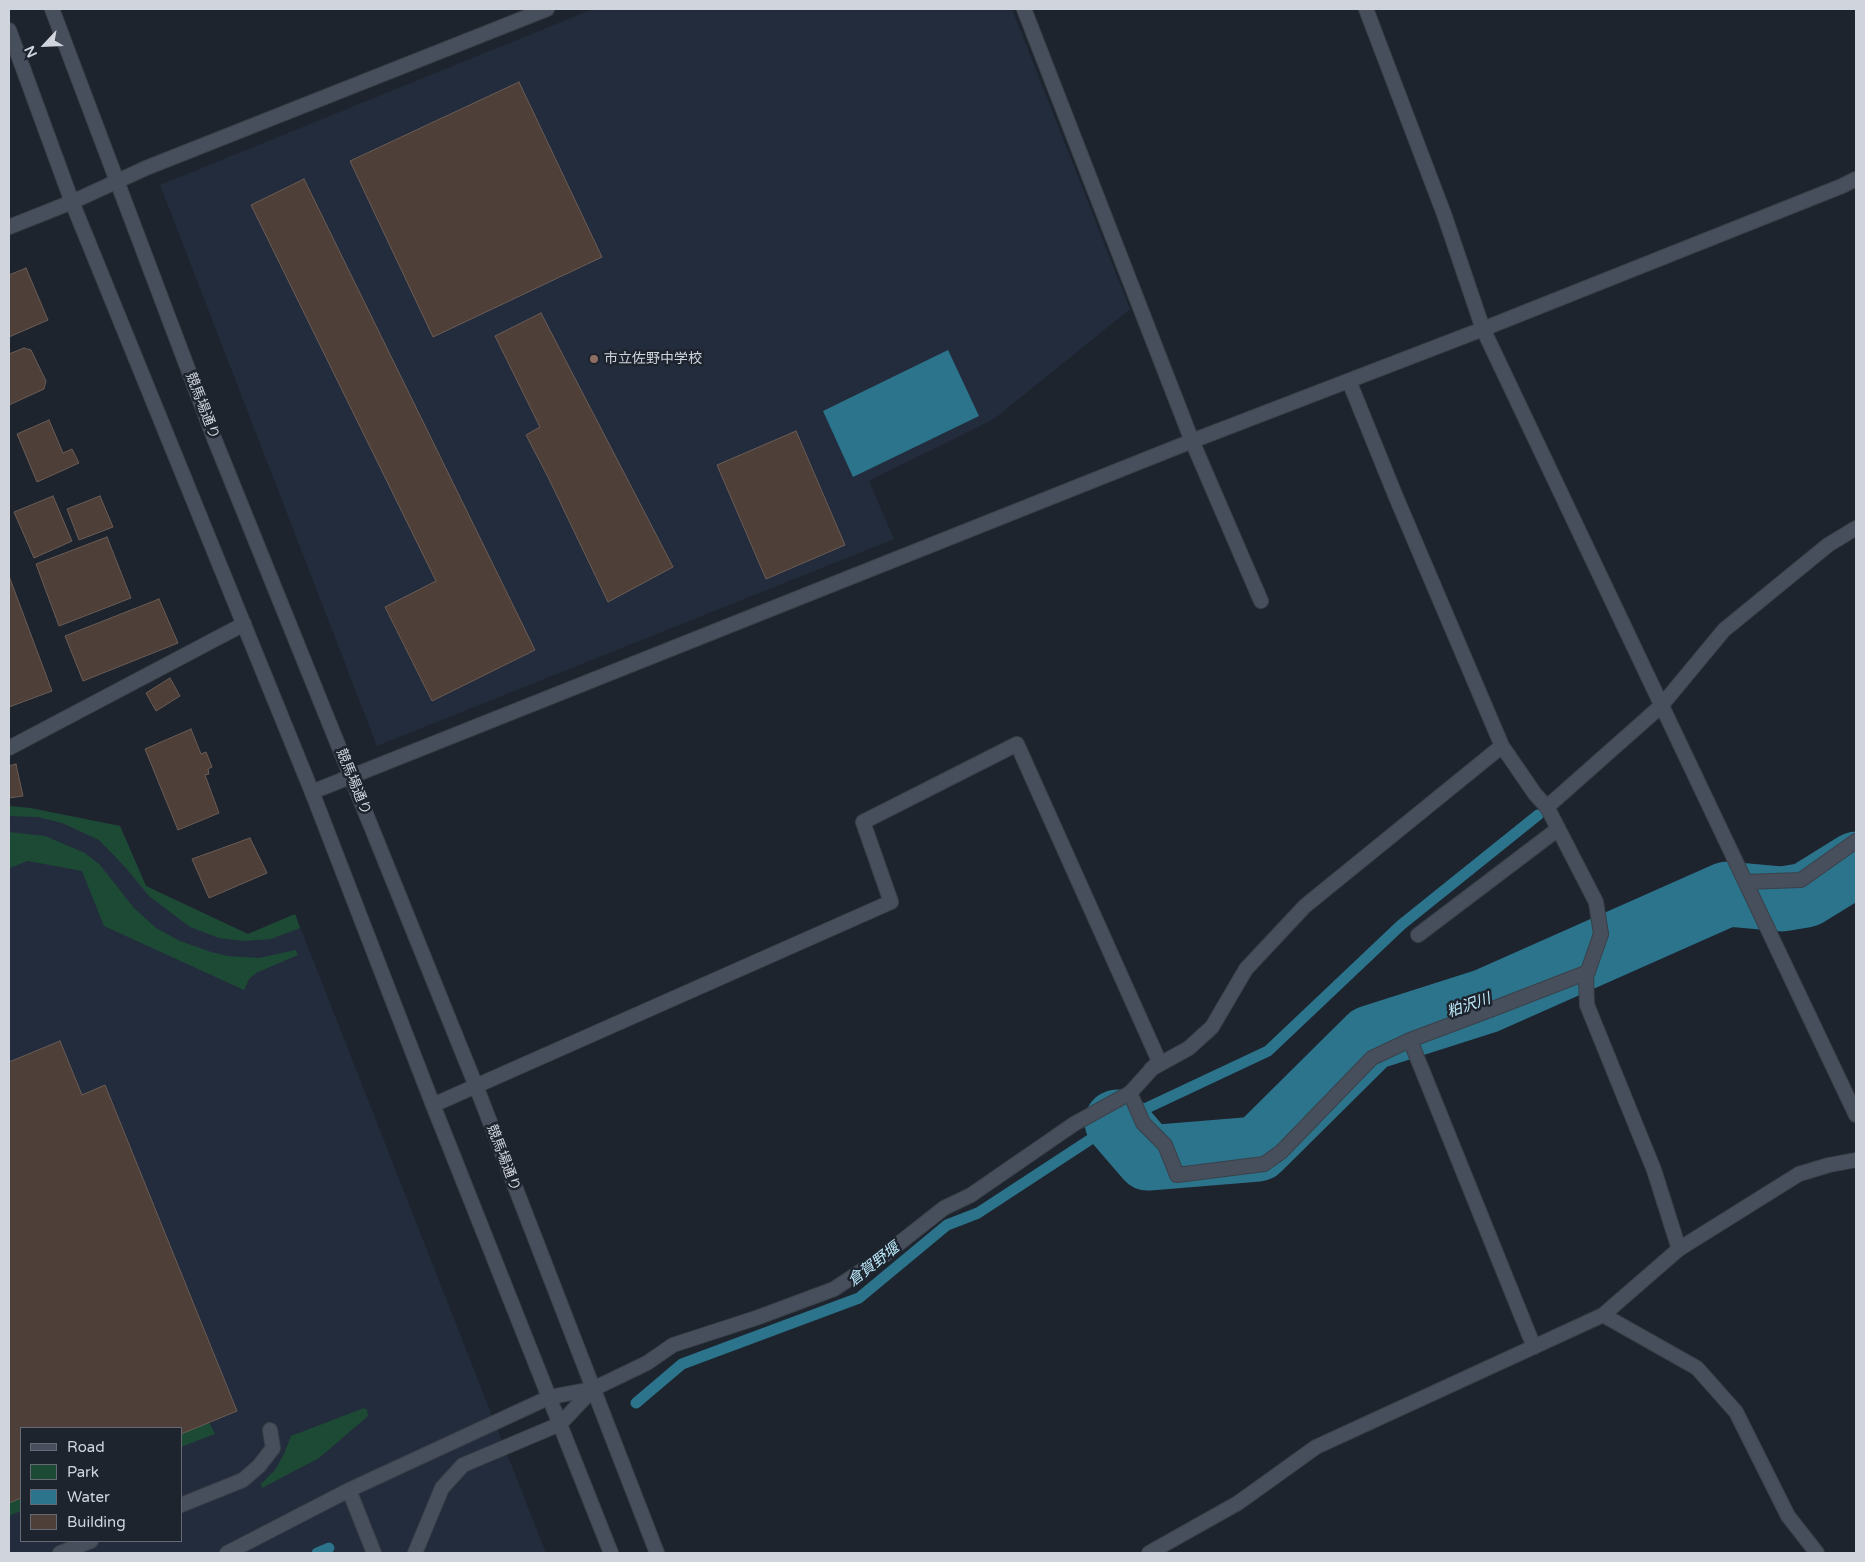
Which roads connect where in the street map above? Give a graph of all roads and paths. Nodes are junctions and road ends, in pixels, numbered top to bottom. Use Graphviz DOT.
graph roads {
  1 [pos="52,9"];
  2 [pos="547,9"];
  3 [pos="1024,9"];
  4 [pos="1366,9"];
  5 [pos="9,30"];
  6 [pos="1856,179"];
  7 [pos="118,181"];
  8 [pos="72,202"];
  9 [pos="9,227"];
  10 [pos="1483,329"];
  11 [pos="1349,381"];
  12 [pos="1192,441"];
  13 [pos="1856,528"];
  14 [pos="1261,601"];
  15 [pos="244,624"];
  16 [pos="1661,706"];
  17 [pos="1502,746"];
  18 [pos="9,748"];
  19 [pos="350,776"];
  20 [pos="312,792"];
  21 [pos="1547,807"];
  22 [pos="1558,830"];
  23 [pos="1856,840"];
  24 [pos="1745,882"];
  25 [pos="1418,935"];
  26 [pos="1588,972"];
  27 [pos="1410,1040"];
  28 [pos="1151,1069"];
  29 [pos="476,1086"];
  30 [pos="1130,1093"];
  31 [pos="434,1105"];
  32 [pos="1856,1115"];
  33 [pos="1856,1160"];
  34 [pos="1679,1249"];
  35 [pos="1603,1315"];
  36 [pos="1534,1346"];
  37 [pos="593,1389"];
  38 [pos="550,1397"];
  39 [pos="560,1424"];
  40 [pos="270,1430"];
  41 [pos="349,1490"];
  42 [pos="182,1505"];
  43 [pos="88,1542"];
  44 [pos="60,1553"];
  45 [pos="227,1553"];
  46 [pos="374,1553"];
  47 [pos="415,1553"];
  48 [pos="611,1553"];
  49 [pos="657,1553"];
  50 [pos="1149,1553"];
  51 [pos="1817,1553"];
  1 -- 7 [label="street, 競馬場通り"];
  2 -- 7 [label="street"];
  3 -- 12 [label="street"];
  4 -- 10 [label="street"];
  5 -- 8 [label="street"];
  6 -- 10 [label="street"];
  7 -- 8 [label="street"];
  7 -- 19 [label="street, 競馬場通り"];
  8 -- 9 [label="street"];
  8 -- 15 [label="street"];
  10 -- 11 [label="street"];
  10 -- 16 [label="street"];
  11 -- 12 [label="street"];
  11 -- 17 [label="street"];
  12 -- 14 [label="street"];
  12 -- 19 [label="street"];
  13 -- 16 [label="street"];
  15 -- 18 [label="street"];
  15 -- 20 [label="street"];
  16 -- 21 [label="street"];
  16 -- 24 [label="street"];
  17 -- 21 [label="street"];
  17 -- 28 [label="street"];
  19 -- 20 [label="street"];
  19 -- 29 [label="street, 競馬場通り"];
  20 -- 31 [label="street"];
  21 -- 22 [label="street"];
  22 -- 25 [label="street"];
  22 -- 26 [label="street"];
  23 -- 24 [label="street"];
  24 -- 32 [label="street"];
  26 -- 27 [label="street"];
  26 -- 34 [label="street"];
  27 -- 30 [label="street"];
  27 -- 36 [label="street"];
  28 -- 29 [label="street"];
  28 -- 30 [label="street"];
  29 -- 31 [label="street"];
  29 -- 37 [label="street, 競馬場通り"];
  30 -- 37 [label="street"];
  31 -- 38 [label="street"];
  33 -- 34 [label="street"];
  34 -- 35 [label="street"];
  35 -- 36 [label="street"];
  35 -- 51 [label="street"];
  36 -- 50 [label="street"];
  37 -- 38 [label="street"];
  37 -- 39 [label="street"];
  37 -- 49 [label="street, 競馬場通り"];
  38 -- 39 [label="street"];
  38 -- 41 [label="street"];
  39 -- 47 [label="street"];
  39 -- 48 [label="street"];
  40 -- 42 [label="street"];
  41 -- 45 [label="street"];
  41 -- 46 [label="street"];
  43 -- 44 [label="street"];
}
